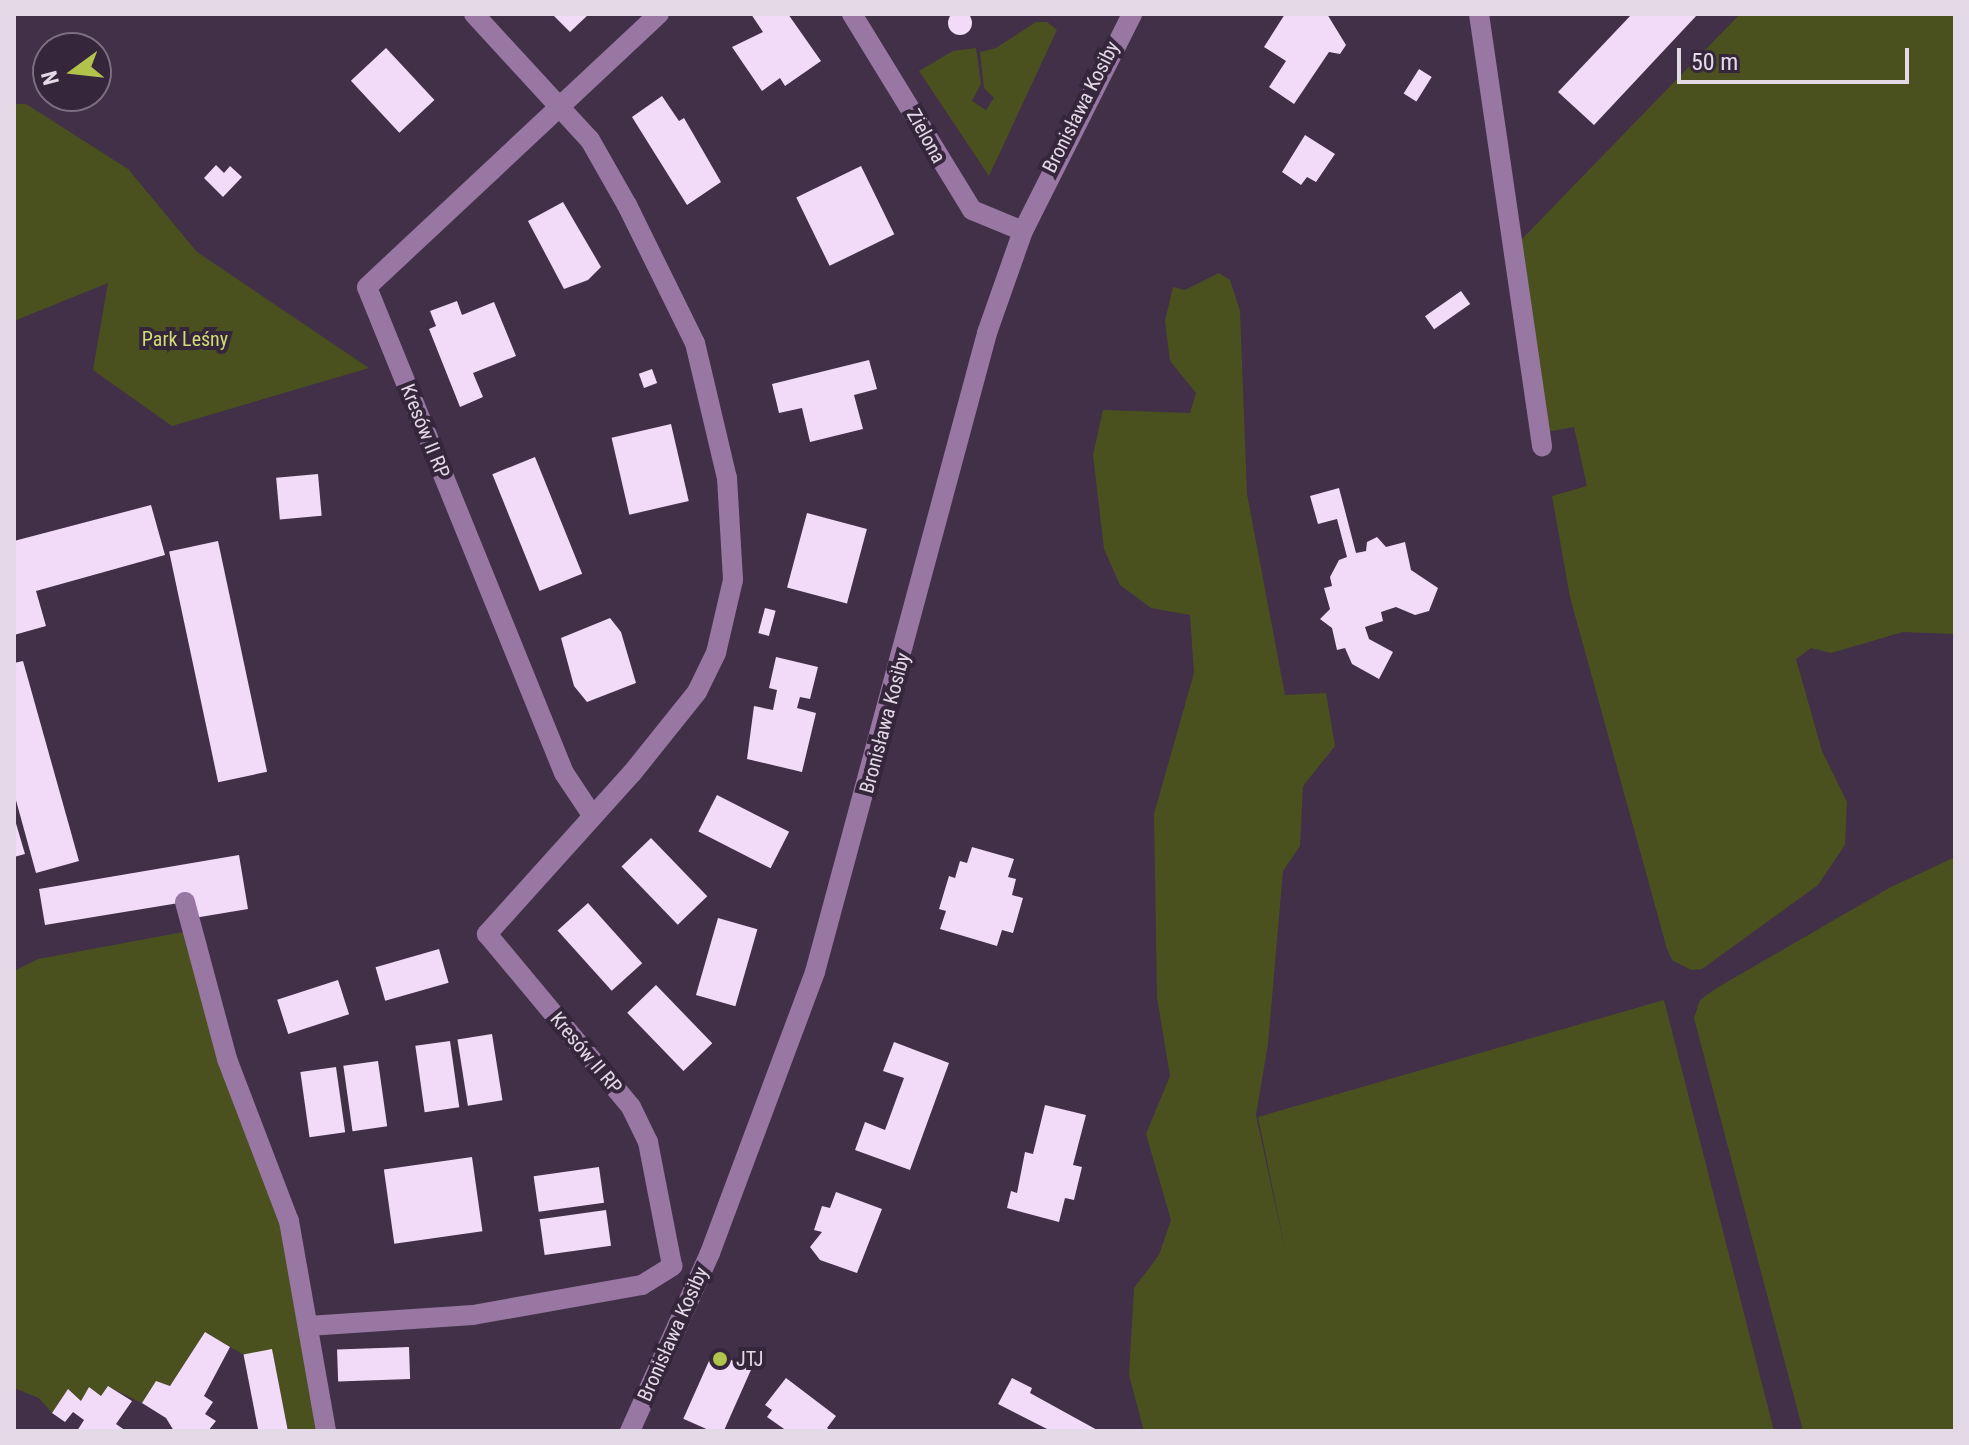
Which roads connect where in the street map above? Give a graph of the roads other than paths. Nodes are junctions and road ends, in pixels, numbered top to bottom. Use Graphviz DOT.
graph roads {
  1 [pos="474,14"];
  2 [pos="659,14"];
  3 [pos="852,14"];
  4 [pos="1132,14"];
  5 [pos="1479,14"];
  6 [pos="559,104"];
  7 [pos="1023,231"];
  8 [pos="1542,446"];
  9 [pos="592,815"];
  10 [pos="185,902"];
  11 [pos="672,1266"];
  12 [pos="700,1275"];
  13 [pos="308,1326"];
  14 [pos="326,1431"];
  15 [pos="630,1431"];
  1 -- 6 [label="street, Kresów II RP"];
  2 -- 6 [label="street, Kresów II RP"];
  3 -- 7 [label="street, Zielona"];
  4 -- 7 [label="street, Bronisława Kosiby"];
  5 -- 8 [label="street"];
  6 -- 9 [label="street, Kresów II RP"];
  6 -- 9 [label="street, Kresów II RP"];
  7 -- 12 [label="street, Bronisława Kosiby"];
  9 -- 11 [label="street, Kresów II RP"];
  10 -- 13 [label="street"];
  11 -- 12 [label="street"];
  11 -- 13 [label="street, Bronisława Kosiby"];
  12 -- 15 [label="street, Bronisława Kosiby"];
  13 -- 14 [label="street"];
}
